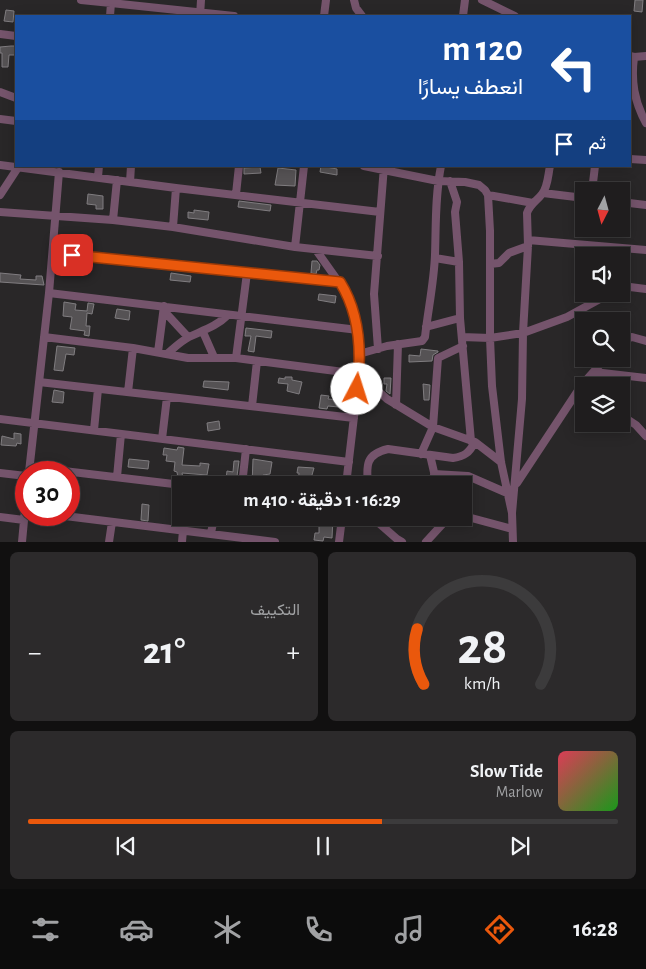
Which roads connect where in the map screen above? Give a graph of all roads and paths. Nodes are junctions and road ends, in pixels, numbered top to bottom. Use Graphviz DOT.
graph roads {
  1 [pos="81,0"];
  2 [pos="201,0"];
  3 [pos="326,0"];
  4 [pos="351,0"];
  5 [pos="465,0"];
  6 [pos="482,0"];
  7 [pos="111,3"];
  8 [pos="200,14"];
  9 [pos="110,15"];
  10 [pos="217,15"];
  11 [pos="324,15"];
  12 [pos="361,15"];
  13 [pos="463,15"];
  14 [pos="514,15"];
  15 [pos="0,34"];
  16 [pos="15,36"];
  17 [pos="632,56"];
  18 [pos="646,56"];
  19 [pos="0,92"];
  20 [pos="15,98"];
  21 [pos="631,110"];
  22 [pos="640,110"];
  23 [pos="0,119"];
  24 [pos="15,121"];
  25 [pos="646,122"];
  26 [pos="631,159"];
  27 [pos="646,160"];
  28 [pos="0,165"];
  29 [pos="15,167"];
  30 [pos="19,167"];
  31 [pos="99,167"];
  32 [pos="131,167"];
  33 [pos="238,167"];
  34 [pos="304,167"];
  35 [pos="442,167"];
  36 [pos="550,167"];
  37 [pos="595,167"];
  38 [pos="384,168"];
  39 [pos="59,172"];
  40 [pos="98,178"];
  41 [pos="116,180"];
  42 [pos="438,181"];
  43 [pos="450,181"];
  44 [pos="130,182"];
  45 [pos="593,182"];
  46 [pos="176,188"];
  47 [pos="543,193"];
  48 [pos="236,194"];
  49 [pos="0,195"];
  50 [pos="488,195"];
  51 [pos="575,197"];
  52 [pos="299,202"];
  53 [pos="533,203"];
  54 [pos="630,203"];
  55 [pos="646,205"];
  56 [pos="0,212"];
  57 [pos="380,212"];
  58 [pos="56,217"];
  59 [pos="113,220"];
  60 [pos="173,228"];
  61 [pos="528,243"];
  62 [pos="295,247"];
  63 [pos="316,250"];
  64 [pos="646,250"];
  65 [pos="53,253"];
  66 [pos="378,256"];
  67 [pos="435,258"];
  68 [pos="459,262"];
  69 [pos="490,264"];
  70 [pos="247,273"];
  71 [pos="340,282"];
  72 [pos="630,287"];
  73 [pos="646,289"];
  74 [pos="49,293"];
  75 [pos="595,302"];
  76 [pos="164,308"];
  77 [pos="228,315"];
  78 [pos="241,317"];
  79 [pos="460,318"];
  80 [pos="426,326"];
  81 [pos="358,330"];
  82 [pos="202,332"];
  83 [pos="522,333"];
  84 [pos="462,337"];
  85 [pos="44,338"];
  86 [pos="188,338"];
  87 [pos="490,338"];
  88 [pos="630,338"];
  89 [pos="646,341"];
  90 [pos="398,344"];
  91 [pos="463,346"];
  92 [pos="132,348"];
  93 [pos="378,349"];
  94 [pos="158,352"];
  95 [pos="166,354"];
  96 [pos="359,354"];
  97 [pos="214,358"];
  98 [pos="236,358"];
  99 [pos="257,361"];
  100 [pos="598,367"];
  101 [pos="594,372"];
  102 [pos="359,374"];
  103 [pos="590,377"];
  104 [pos="646,378"];
  105 [pos="39,382"];
  106 [pos="98,389"];
  107 [pos="128,392"];
  108 [pos="167,396"];
  109 [pos="575,399"];
  110 [pos="396,405"];
  111 [pos="252,406"];
  112 [pos="354,418"];
  113 [pos="0,419"];
  114 [pos="630,421"];
  115 [pos="35,423"];
  116 [pos="433,427"];
  117 [pos="94,430"];
  118 [pos="121,434"];
  119 [pos="646,436"];
  120 [pos="162,439"];
  121 [pos="473,442"];
  122 [pos="246,449"];
  123 [pos="421,454"];
  124 [pos="430,455"];
  125 [pos="31,461"];
  126 [pos="349,462"];
  127 [pos="501,462"];
  128 [pos="0,473"];
  129 [pos="80,474"];
  130 [pos="434,474"];
  131 [pos="15,475"];
  132 [pos="243,476"];
  133 [pos="347,476"];
  134 [pos="367,476"];
  135 [pos="117,477"];
  136 [pos="172,484"];
  137 [pos="515,485"];
  138 [pos="507,493"];
  139 [pos="512,513"];
  140 [pos="0,517"];
  141 [pos="80,518"];
  142 [pos="472,518"];
  143 [pos="15,519"];
  144 [pos="112,522"];
  145 [pos="23,526"];
  146 [pos="212,526"];
  147 [pos="341,526"];
  148 [pos="382,526"];
  149 [pos="439,526"];
  150 [pos="183,530"];
  151 [pos="512,530"];
  152 [pos="211,533"];
  153 [pos="237,539"];
  154 [pos="22,542"];
  155 [pos="110,542"];
  156 [pos="182,542"];
  157 [pos="275,542"];
  158 [pos="339,542"];
  159 [pos="402,542"];
  160 [pos="426,542"];
  161 [pos="513,542"];
  1 -- 7 [label="street"];
  2 -- 8 [label="street"];
  3 -- 11 [label="street"];
  4 -- 12 [label="street"];
  5 -- 13 [label="street"];
  6 -- 14 [label="street"];
  7 -- 8 [label="street"];
  7 -- 9 [label="street"];
  8 -- 10 [label="street"];
  15 -- 16 [label="street"];
  17 -- 18 [label="street"];
  17 -- 22 [label="street"];
  19 -- 20 [label="street"];
  21 -- 22 [label="street"];
  22 -- 25 [label="street"];
  23 -- 24 [label="street"];
  26 -- 27 [label="street"];
  28 -- 29 [label="street"];
  30 -- 39 [label="street"];
  30 -- 49 [label="street"];
  31 -- 40 [label="street"];
  32 -- 44 [label="street"];
  33 -- 48 [label="street"];
  34 -- 52 [label="street"];
  35 -- 42 [label="street"];
  36 -- 47 [label="street"];
  37 -- 45 [label="street"];
  38 -- 42 [label="street"];
  38 -- 57 [label="street"];
  39 -- 40 [label="street"];
  39 -- 58 [label="street"];
  40 -- 41 [label="street"];
  41 -- 44 [label="street"];
  41 -- 59 [label="street"];
  42 -- 43 [label="street"];
  42 -- 67 [label="street"];
  43 -- 50 [label="street"];
  43 -- 68 [label="street"];
  44 -- 46 [label="street"];
  46 -- 48 [label="street"];
  46 -- 60 [label="street"];
  47 -- 51 [label="street"];
  47 -- 53 [label="street"];
  48 -- 52 [label="street"];
  50 -- 53 [label="street"];
  50 -- 69 [label="street"];
  52 -- 57 [label="street"];
  52 -- 62 [label="street"];
  53 -- 61 [label="street"];
  54 -- 55 [label="street"];
  56 -- 58 [label="street"];
  57 -- 66 [label="street"];
  58 -- 59 [label="street"];
  58 -- 65 [label="street"];
  59 -- 60 [label="street"];
  60 -- 62 [label="street"];
  61 -- 64 [label="street"];
  61 -- 69 [label="street"];
  61 -- 83 [label="street"];
  62 -- 63 [label="street"];
  63 -- 66 [label="street"];
  63 -- 71 [label="street"];
  65 -- 70 [label="street"];
  65 -- 74 [label="street"];
  66 -- 93 [label="street"];
  67 -- 68 [label="street"];
  67 -- 80 [label="street"];
  68 -- 79 [label="street"];
  69 -- 87 [label="street"];
  70 -- 71 [label="street"];
  70 -- 78 [label="street"];
  71 -- 81 [label="street"];
  72 -- 73 [label="street"];
  74 -- 76 [label="street"];
  74 -- 85 [label="street"];
  75 -- 83 [label="street"];
  76 -- 77 [label="street"];
  76 -- 86 [label="street"];
  76 -- 94 [label="street"];
  77 -- 78 [label="street"];
  77 -- 82 [label="street"];
  78 -- 81 [label="street"];
  78 -- 98 [label="street"];
  79 -- 80 [label="street"];
  79 -- 84 [label="street"];
  80 -- 90 [label="street"];
  81 -- 96 [label="street"];
  82 -- 86 [label="street"];
  82 -- 97 [label="street"];
  83 -- 87 [label="street"];
  83 -- 137 [label="street"];
  84 -- 87 [label="street"];
  84 -- 91 [label="street"];
  85 -- 92 [label="street"];
  85 -- 105 [label="street"];
  86 -- 95 [label="street"];
  87 -- 127 [label="street"];
  88 -- 89 [label="street"];
  90 -- 93 [label="street"];
  90 -- 110 [label="street"];
  91 -- 116 [label="street"];
  91 -- 121 [label="street"];
  92 -- 94 [label="street"];
  92 -- 107 [label="street"];
  93 -- 96 [label="street"];
  94 -- 95 [label="street"];
  95 -- 97 [label="street"];
  96 -- 102 [label="street"];
  97 -- 98 [label="street"];
  98 -- 99 [label="street"];
  99 -- 102 [label="street"];
  99 -- 111 [label="street"];
  100 -- 101 [label="street"];
  101 -- 103 [label="street"];
  101 -- 104 [label="street"];
  102 -- 110 [label="street"];
  102 -- 112 [label="street"];
  105 -- 106 [label="street"];
  105 -- 115 [label="street"];
  106 -- 107 [label="street"];
  106 -- 117 [label="street"];
  107 -- 108 [label="street"];
  108 -- 111 [label="street"];
  108 -- 120 [label="street"];
  109 -- 137 [label="street"];
  110 -- 116 [label="street"];
  111 -- 112 [label="street"];
  112 -- 126 [label="street"];
  113 -- 115 [label="street"];
  114 -- 119 [label="street"];
  115 -- 117 [label="street"];
  115 -- 125 [label="street"];
  116 -- 121 [label="street"];
  116 -- 123 [label="street"];
  117 -- 118 [label="street"];
  118 -- 120 [label="street"];
  118 -- 135 [label="street"];
  120 -- 122 [label="street"];
  121 -- 124 [label="street"];
  121 -- 127 [label="street"];
  122 -- 126 [label="street"];
  122 -- 132 [label="street"];
  123 -- 124 [label="street"];
  123 -- 134 [label="street"];
  124 -- 130 [label="street"];
  126 -- 133 [label="street"];
  127 -- 138 [label="street"];
  128 -- 131 [label="street"];
  129 -- 135 [label="street"];
  130 -- 138 [label="street"];
  135 -- 136 [label="street"];
  137 -- 139 [label="street"];
  138 -- 139 [label="street"];
  139 -- 151 [label="street"];
  140 -- 143 [label="street"];
  141 -- 144 [label="street"];
  142 -- 151 [label="street"];
  144 -- 150 [label="street"];
  144 -- 155 [label="street"];
  145 -- 154 [label="street"];
  146 -- 152 [label="street"];
  147 -- 158 [label="street"];
  148 -- 159 [label="street"];
  149 -- 160 [label="street"];
  150 -- 152 [label="street"];
  150 -- 156 [label="street"];
  151 -- 161 [label="street"];
  152 -- 153 [label="street"];
  153 -- 157 [label="street"];
}
